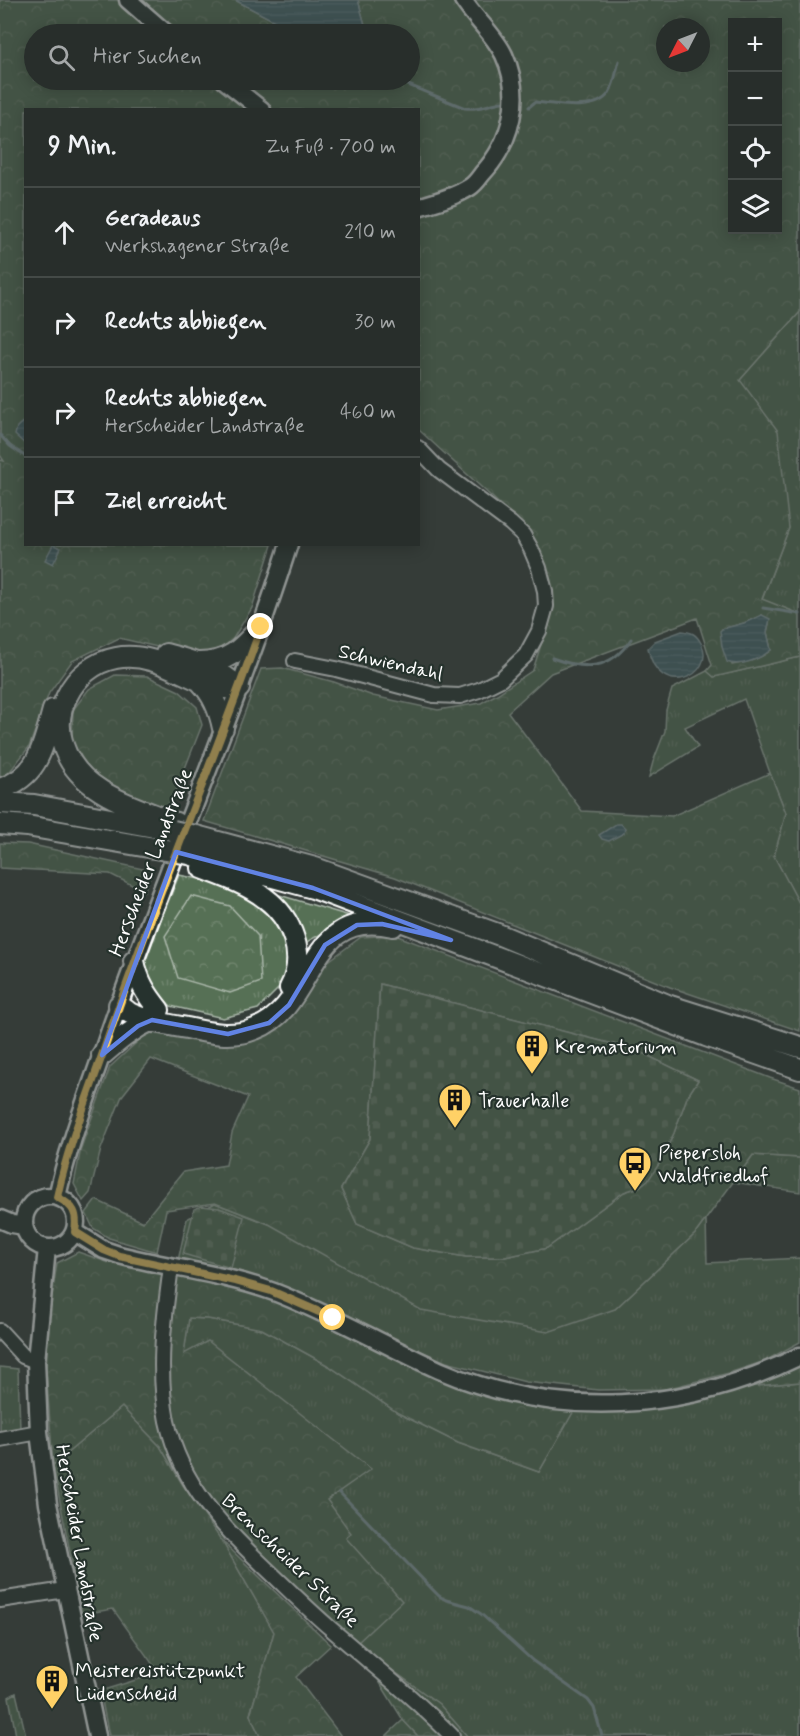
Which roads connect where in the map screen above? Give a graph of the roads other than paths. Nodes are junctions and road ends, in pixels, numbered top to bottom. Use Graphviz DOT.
graph roads {
  1 [pos="128,0"];
  2 [pos="463,0"];
  3 [pos="155,24"];
  4 [pos="237,90"];
  5 [pos="259,108"];
  6 [pos="420,206"];
  7 [pos="420,450"];
  8 [pos="288,546"];
  9 [pos="261,627"];
  10 [pos="295,661"];
  11 [pos="198,671"];
  12 [pos="239,688"];
  13 [pos="223,728"];
  14 [pos="0,789"];
  15 [pos="0,803"];
  16 [pos="0,824"];
  17 [pos="166,841"];
  18 [pos="187,858"];
  19 [pos="451,940"];
  20 [pos="134,961"];
  21 [pos="119,1005"];
  22 [pos="155,1015"];
  23 [pos="800,1047"];
  24 [pos="102,1055"];
  25 [pos="800,1069"];
  26 [pos="57,1197"];
  27 [pos="0,1219"];
  28 [pos="24,1226"];
  29 [pos="75,1232"];
  30 [pos="47,1248"];
  31 [pos="171,1267"];
  32 [pos="0,1331"];
  33 [pos="800,1356"];
  34 [pos="36,1361"];
  35 [pos="39,1432"];
  36 [pos="0,1439"];
  37 [pos="65,1590"];
  38 [pos="0,1600"];
  39 [pos="97,1736"];
  40 [pos="452,1736"];
  1 -- 3 [label="main road"];
  2 -- 6 [label="main road"];
  4 -- 5 [label="main road"];
  7 -- 10 [label="street, Schwiendahl"];
  8 -- 9 [label="main road, Herscheider Landstraße"];
  9 -- 11 [label="highway"];
  9 -- 12 [label="main road, Herscheider Landstraße"];
  11 -- 12 [label="highway"];
  11 -- 13 [label="highway"];
  11 -- 14 [label="highway"];
  11 -- 17 [label="highway"];
  12 -- 13 [label="main road, Herscheider Landstraße"];
  13 -- 20 [label="main road, Herscheider Landstraße"];
  15 -- 17 [label="highway"];
  16 -- 17 [label="highway"];
  17 -- 18 [label="highway"];
  17 -- 23 [label="highway, bridge"];
  18 -- 19 [label="highway"];
  18 -- 22 [label="highway"];
  19 -- 22 [label="highway"];
  19 -- 25 [label="highway"];
  20 -- 21 [label="main road, Herscheider Landstraße"];
  20 -- 22 [label="highway"];
  21 -- 22 [label="highway"];
  21 -- 24 [label="main road, Herscheider Landstraße"];
  22 -- 24 [label="highway"];
  24 -- 26 [label="main road, Herscheider Landstraße"];
  26 -- 28 [label="main road"];
  26 -- 29 [label="main road"];
  27 -- 28 [label="main road"];
  28 -- 30 [label="main road"];
  29 -- 30 [label="main road"];
  29 -- 31 [label="main road"];
  30 -- 34 [label="main road, Herscheider Landstraße"];
  31 -- 33 [label="main road"];
  31 -- 40 [label="street, Brenscheider Straße"];
  32 -- 34 [label="street"];
  34 -- 35 [label="main road, Herscheider Landstraße"];
  35 -- 36 [label="street"];
  35 -- 37 [label="main road, Herscheider Landstraße"];
  37 -- 38 [label="street"];
  37 -- 39 [label="main road, Herscheider Landstraße"];
}
